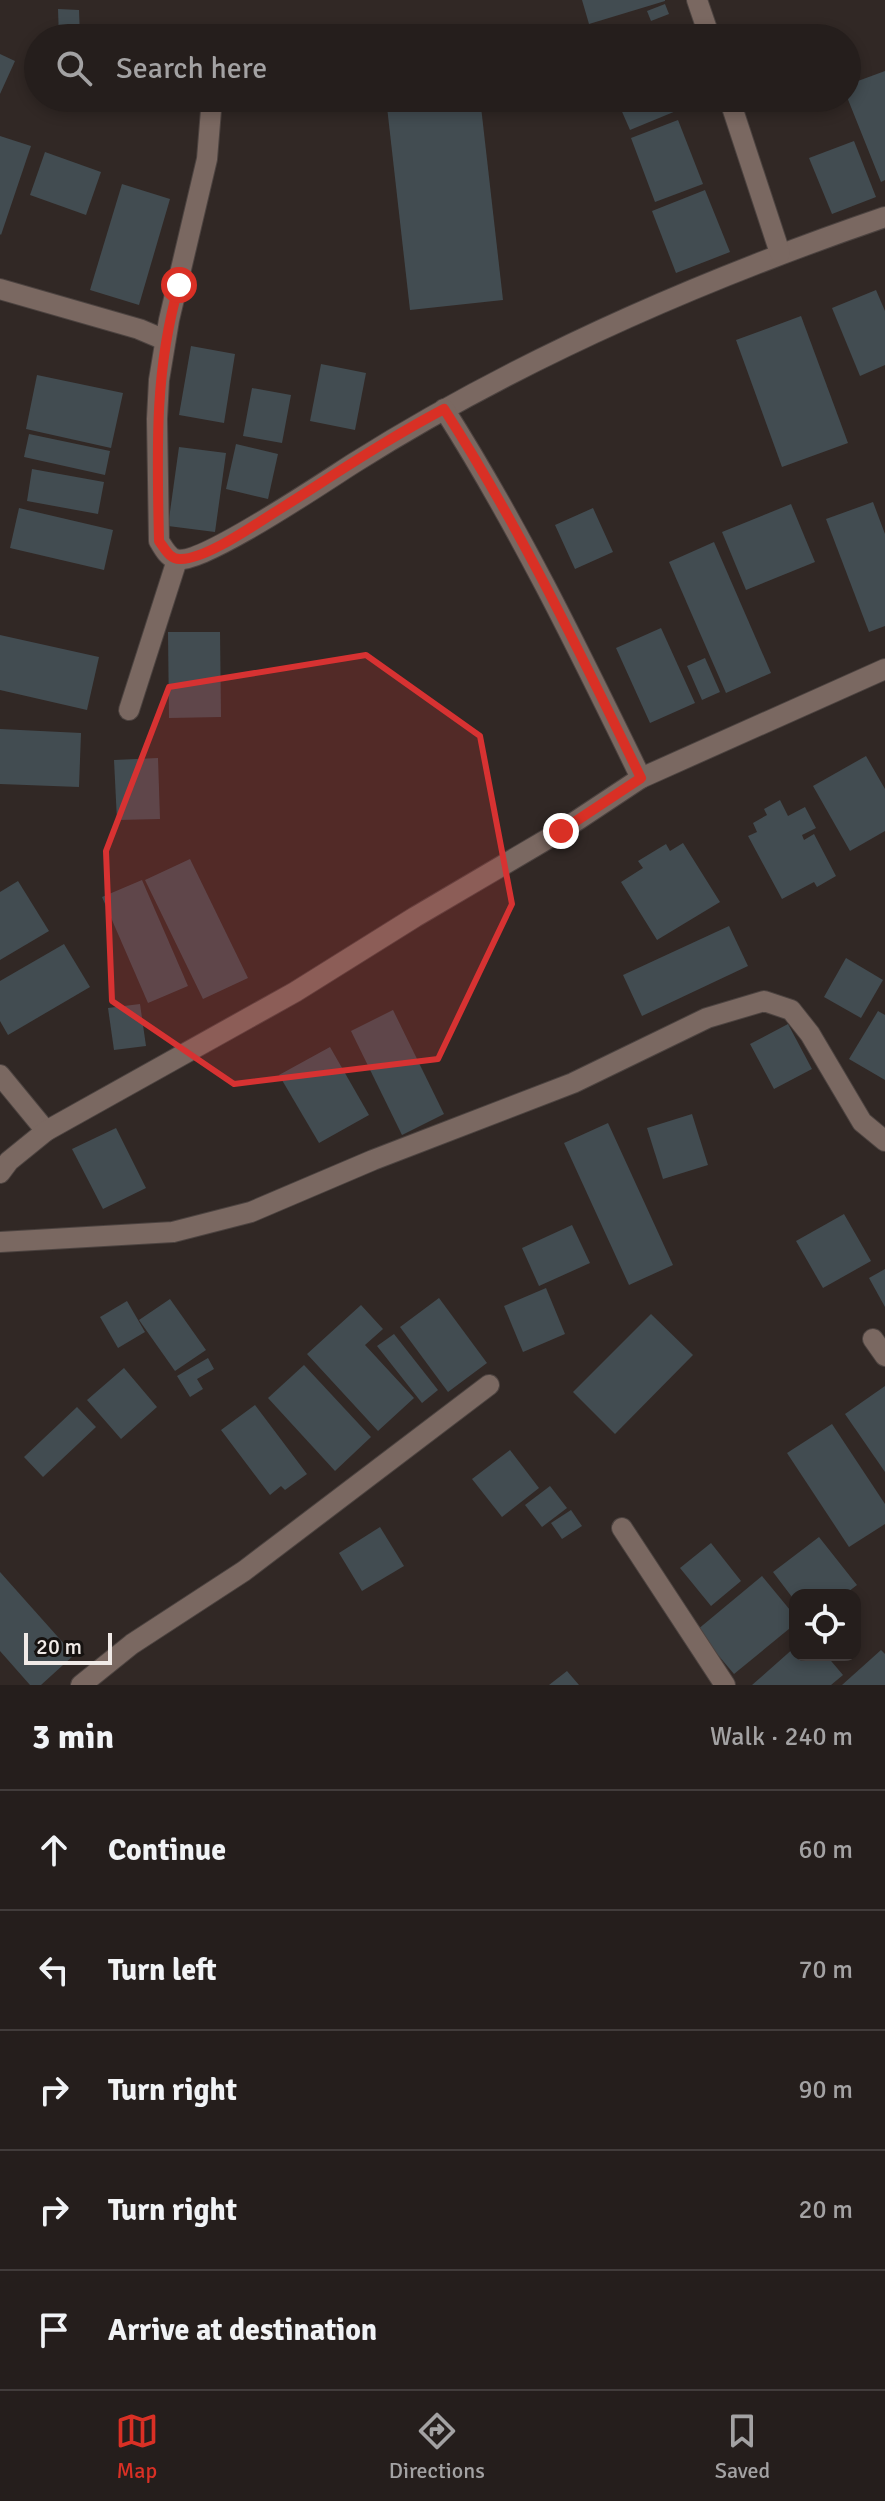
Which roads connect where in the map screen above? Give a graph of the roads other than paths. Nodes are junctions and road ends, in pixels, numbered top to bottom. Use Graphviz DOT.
graph roads {
  1 [pos="697,0"];
  2 [pos="705,24"];
  3 [pos="211,112"];
  4 [pos="734,112"];
  5 [pos="885,217"];
  6 [pos="780,253"];
  7 [pos="0,289"];
  8 [pos="165,340"];
  9 [pos="444,409"];
  10 [pos="177,560"];
  11 [pos="885,669"];
  12 [pos="129,710"];
  13 [pos="641,778"];
  14 [pos="0,1075"];
  15 [pos="46,1131"];
  16 [pos="885,1141"];
  17 [pos="0,1173"];
  18 [pos="0,1242"];
  19 [pos="489,1385"];
  20 [pos="622,1528"];
  21 [pos="81,1685"];
  22 [pos="725,1685"];
  1 -- 2 [label="street"];
  3 -- 8 [label="street"];
  4 -- 6 [label="street"];
  5 -- 6 [label="street"];
  6 -- 9 [label="street"];
  7 -- 8 [label="street"];
  8 -- 10 [label="street"];
  9 -- 10 [label="street"];
  9 -- 13 [label="street"];
  10 -- 12 [label="street"];
  11 -- 13 [label="street"];
  13 -- 15 [label="street"];
  14 -- 15 [label="street"];
  15 -- 17 [label="street"];
  16 -- 18 [label="street"];
  19 -- 21 [label="street"];
  20 -- 22 [label="street"];
}
